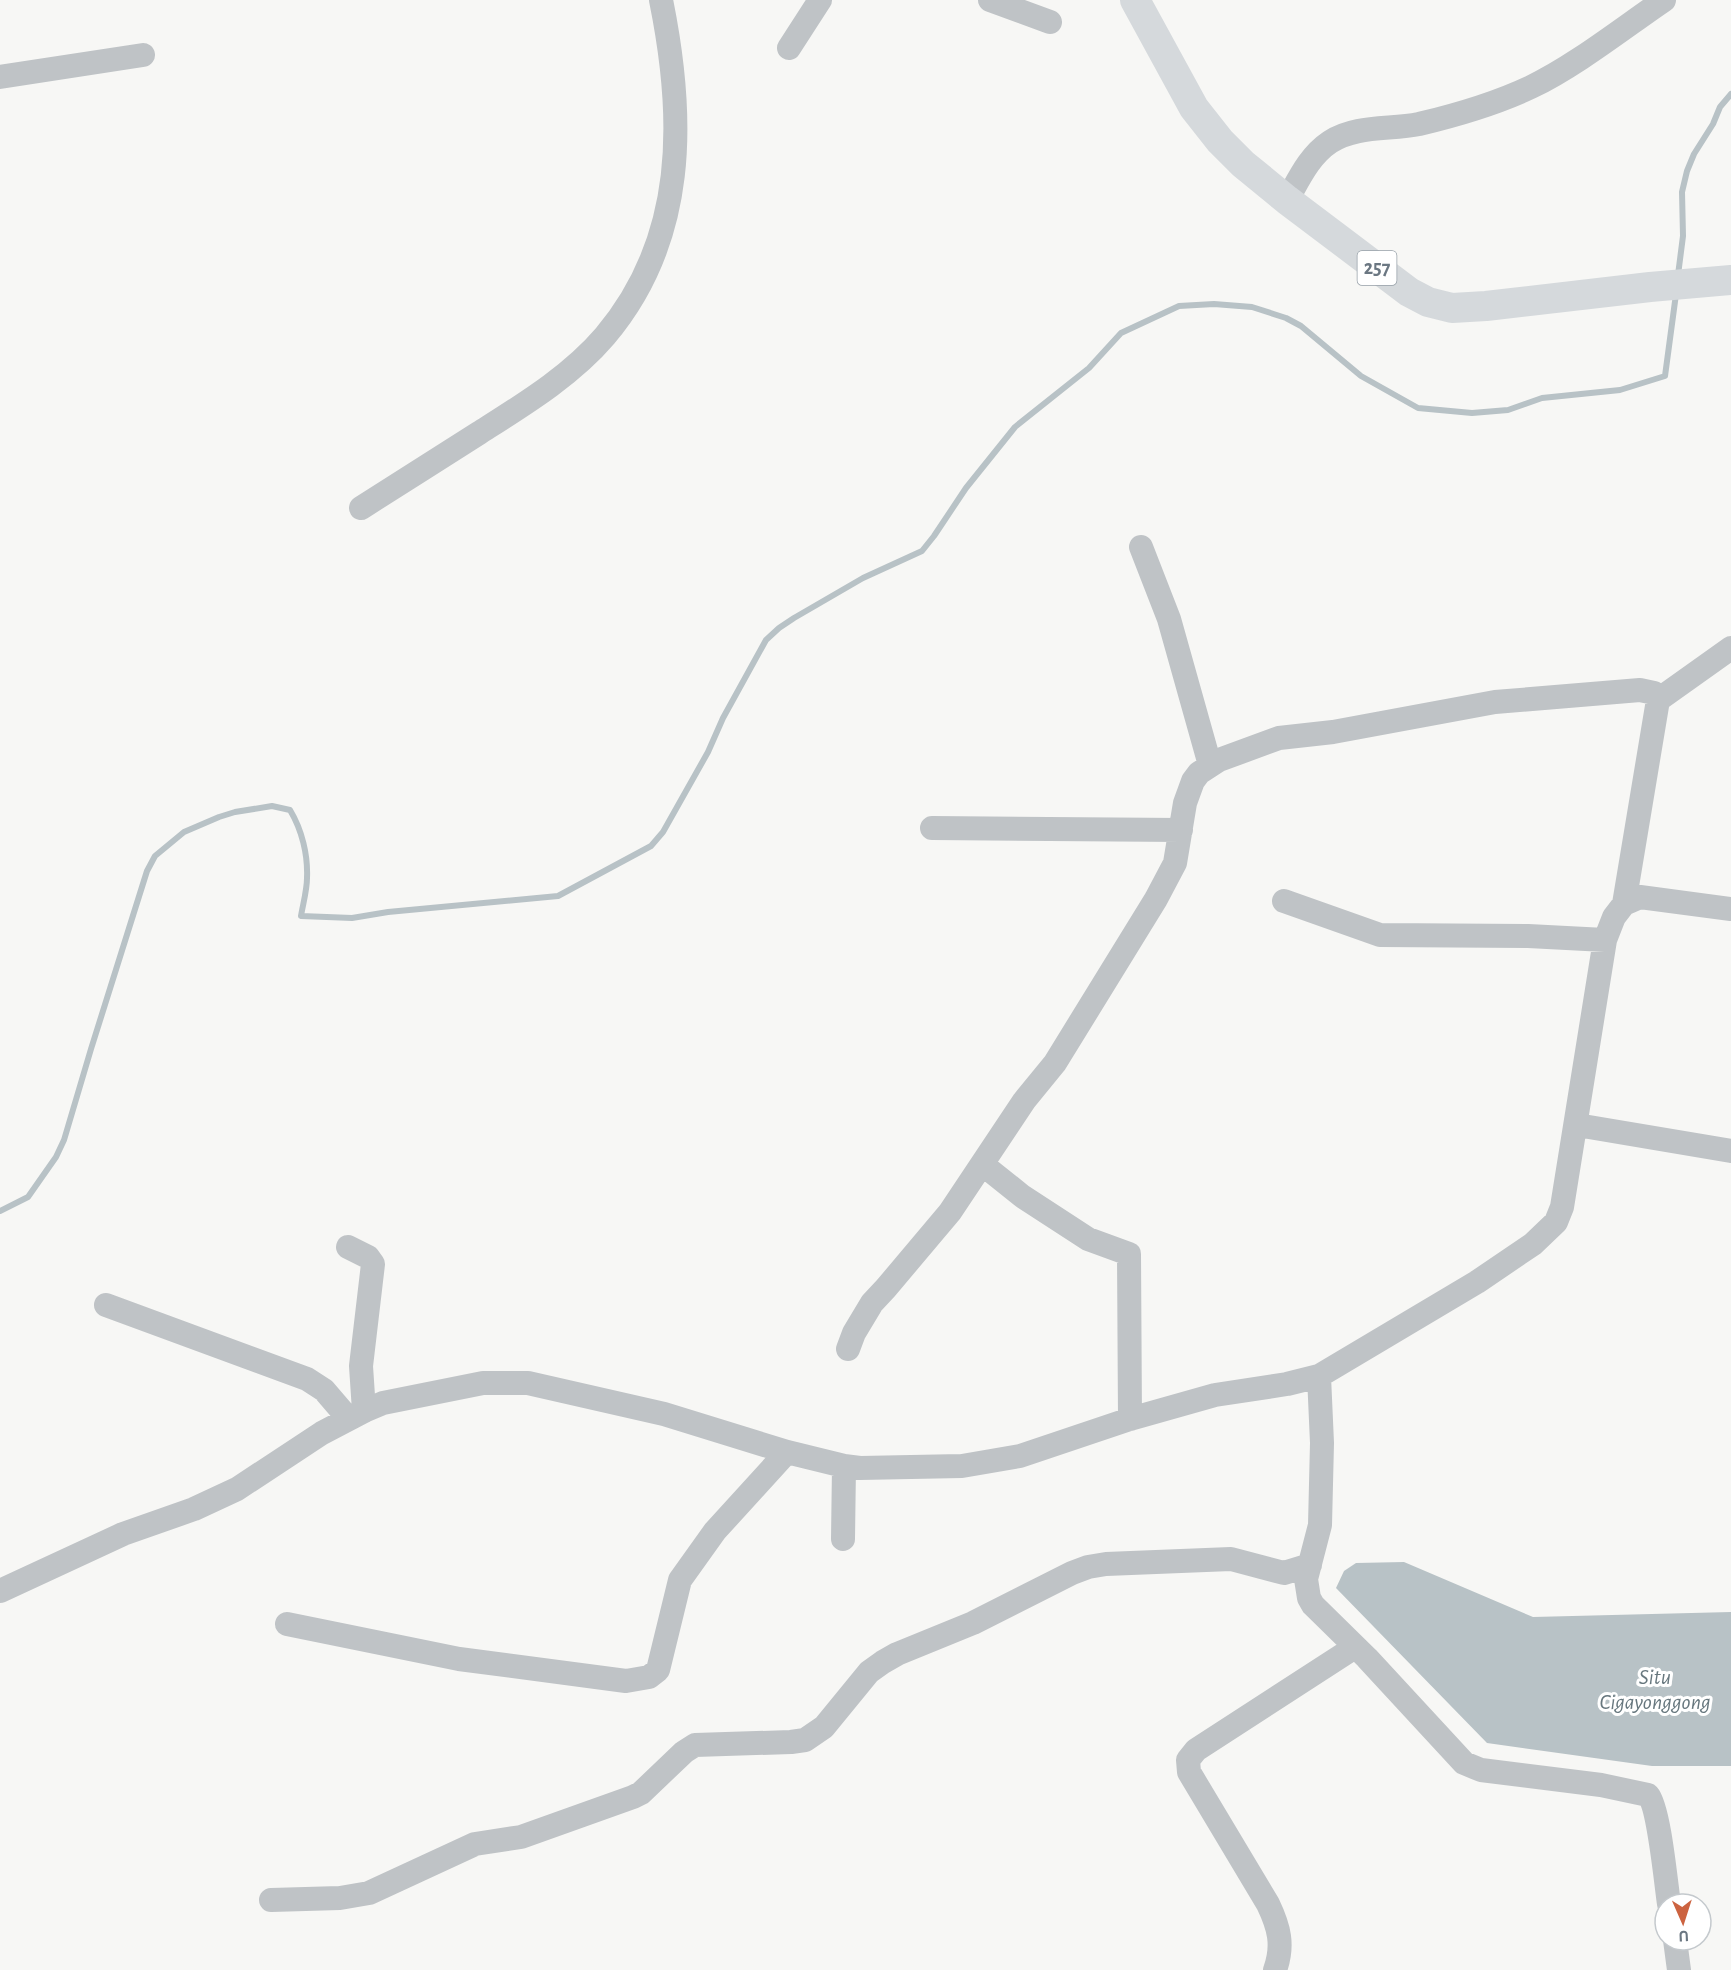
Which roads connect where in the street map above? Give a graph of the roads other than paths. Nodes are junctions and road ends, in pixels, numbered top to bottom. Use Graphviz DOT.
graph roads {
  1 [pos="661,0"];
  2 [pos="820,0"];
  3 [pos="990,0"];
  4 [pos="1135,0"];
  5 [pos="1664,0"];
  6 [pos="1050,22"];
  7 [pos="789,48"];
  8 [pos="143,55"];
  9 [pos="0,76"];
  10 [pos="1287,200"];
  11 [pos="1731,280"];
  12 [pos="361,508"];
  13 [pos="1142,547"];
  14 [pos="1731,648"];
  15 [pos="1721,664"];
  16 [pos="1658,700"];
  17 [pos="1210,765"];
  18 [pos="932,828"];
  19 [pos="1181,830"];
  20 [pos="1284,901"];
  21 [pos="1624,904"];
  22 [pos="1731,909"];
  23 [pos="1605,940"];
  24 [pos="1577,1125"];
  25 [pos="1731,1151"];
  26 [pos="982,1164"];
  27 [pos="348,1247"];
  28 [pos="106,1305"];
  29 [pos="848,1349"];
  30 [pos="1319,1376"];
  31 [pos="356,1414"];
  32 [pos="1130,1419"];
  33 [pos="787,1452"];
  34 [pos="844,1466"];
  35 [pos="843,1539"];
  36 [pos="1310,1565"];
  37 [pos="0,1591"];
  38 [pos="287,1624"];
  39 [pos="1355,1647"];
  40 [pos="1667,1892"];
  41 [pos="271,1900"];
  42 [pos="1677,1952"];
  43 [pos="1275,1970"];
  44 [pos="1679,1970"];
  1 -- 12 [label="street"];
  2 -- 7 [label="street"];
  3 -- 6 [label="street"];
  4 -- 10 [label="main road, 257"];
  5 -- 10 [label="street"];
  8 -- 9 [label="street"];
  10 -- 11 [label="main road, 257"];
  13 -- 17 [label="street"];
  14 -- 15 [label="street"];
  15 -- 16 [label="street"];
  16 -- 17 [label="street"];
  16 -- 21 [label="street"];
  17 -- 19 [label="street"];
  18 -- 19 [label="street"];
  19 -- 26 [label="street"];
  20 -- 23 [label="street"];
  21 -- 22 [label="street"];
  21 -- 23 [label="street"];
  23 -- 24 [label="street"];
  24 -- 25 [label="street"];
  24 -- 30 [label="street"];
  26 -- 29 [label="street"];
  26 -- 32 [label="street"];
  27 -- 31 [label="street"];
  28 -- 31 [label="street"];
  30 -- 32 [label="street"];
  30 -- 36 [label="street"];
  31 -- 33 [label="street"];
  31 -- 37 [label="street"];
  32 -- 34 [label="street"];
  33 -- 34 [label="street"];
  33 -- 38 [label="street"];
  34 -- 35 [label="street"];
  36 -- 39 [label="street"];
  36 -- 41 [label="street"];
  39 -- 40 [label="street"];
  39 -- 43 [label="street"];
  42 -- 44 [label="street"];
}
